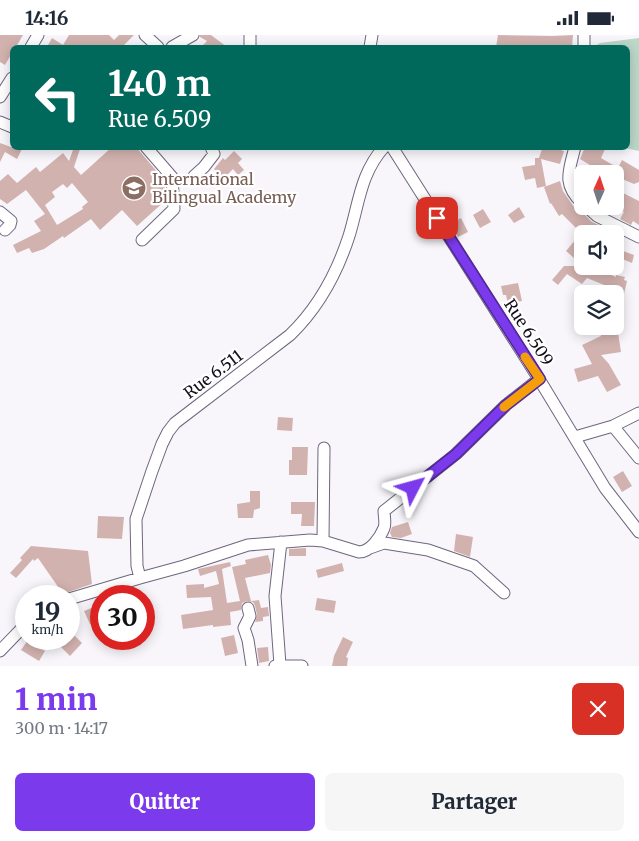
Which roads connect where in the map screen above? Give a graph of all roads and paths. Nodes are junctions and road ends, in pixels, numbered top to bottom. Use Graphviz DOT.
graph roads {
  1 [pos="145,35"];
  2 [pos="193,35"];
  3 [pos="156,45"];
  4 [pos="176,45"];
  5 [pos="10,81"];
  6 [pos="0,97"];
  7 [pos="149,150"];
  8 [pos="212,150"];
  9 [pos="382,150"];
  10 [pos="394,150"];
  11 [pos="574,150"];
  12 [pos="194,176"];
  13 [pos="574,193"];
  14 [pos="0,212"];
  15 [pos="596,215"];
  16 [pos="5,230"];
  17 [pos="639,237"];
  18 [pos="142,240"];
  19 [pos="540,379"];
  20 [pos="639,413"];
  21 [pos="613,426"];
  22 [pos="575,437"];
  23 [pos="324,448"];
  24 [pos="639,458"];
  25 [pos="639,533"];
  26 [pos="323,541"];
  27 [pos="281,542"];
  28 [pos="370,548"];
  29 [pos="140,578"];
  30 [pos="504,593"];
  31 [pos="80,596"];
  32 [pos="248,608"];
  33 [pos="15,635"];
  34 [pos="0,651"];
  35 [pos="278,665"];
  36 [pos="252,666"];
  37 [pos="302,666"];
  1 -- 3 [label="street"];
  2 -- 4 [label="street"];
  5 -- 6 [label="street"];
  7 -- 18 [label="street"];
  8 -- 12 [label="street"];
  9 -- 29 [label="street, Rue 6.511"];
  10 -- 19 [label="street, Rue 6.509"];
  11 -- 13 [label="street"];
  14 -- 16 [label="street"];
  15 -- 17 [label="street"];
  19 -- 22 [label="street, Rue 6.509"];
  19 -- 28 [label="street"];
  20 -- 21 [label="street"];
  21 -- 22 [label="street"];
  21 -- 24 [label="street"];
  22 -- 25 [label="street, Rue 6.509"];
  23 -- 26 [label="street"];
  26 -- 27 [label="street"];
  26 -- 28 [label="street"];
  27 -- 29 [label="street"];
  27 -- 35 [label="street"];
  28 -- 30 [label="street"];
  29 -- 31 [label="street"];
  32 -- 36 [label="street"];
  33 -- 34 [label="street"];
  35 -- 37 [label="street"];
}
